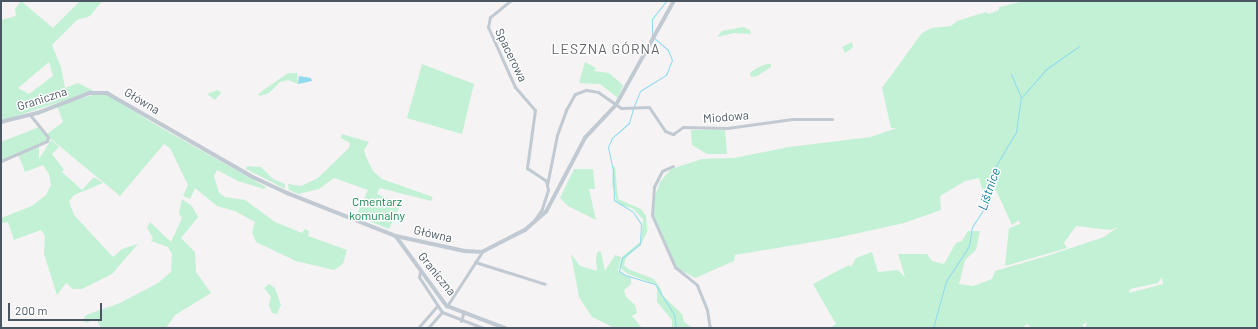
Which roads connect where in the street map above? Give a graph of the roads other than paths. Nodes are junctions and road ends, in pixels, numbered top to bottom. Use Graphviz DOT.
graph roads {
  1 [pos="510,1"];
  2 [pos="674,1"];
  3 [pos="90,93"];
  4 [pos="616,105"];
  5 [pos="30,115"];
  6 [pos="832,119"];
  7 [pos="1,122"];
  8 [pos="1,161"];
  9 [pos="673,166"];
  10 [pos="547,185"];
  11 [pos="532,225"];
  12 [pos="396,236"];
  13 [pos="482,252"];
  14 [pos="475,262"];
  15 [pos="420,270"];
  16 [pos="545,284"];
  17 [pos="438,305"];
  18 [pos="447,306"];
  19 [pos="442,312"];
  20 [pos="463,314"];
  21 [pos="461,321"];
  22 [pos="494,326"];
  23 [pos="418,328"];
  24 [pos="428,328"];
  25 [pos="483,328"];
  26 [pos="506,328"];
  27 [pos="710,328"];
  1 -- 10 [label="street, Spacerowa"];
  2 -- 4 [label="street"];
  3 -- 5 [label="street, Graniczna"];
  3 -- 12 [label="street, Główna"];
  4 -- 6 [label="street, Miodowa"];
  4 -- 10 [label="street"];
  4 -- 11 [label="street"];
  5 -- 7 [label="street, Graniczna"];
  5 -- 8 [label="street"];
  9 -- 27 [label="street"];
  10 -- 11 [label="street"];
  11 -- 13 [label="street"];
  12 -- 13 [label="street, Główna"];
  12 -- 15 [label="street, Graniczna"];
  13 -- 14 [label="street, Graniczna"];
  14 -- 16 [label="street"];
  14 -- 18 [label="street, Graniczna"];
  15 -- 17 [label="street"];
  15 -- 18 [label="street, Graniczna"];
  17 -- 19 [label="street"];
  17 -- 23 [label="street"];
  18 -- 20 [label="street"];
  19 -- 21 [label="street"];
  19 -- 24 [label="street"];
  20 -- 21 [label="street"];
  20 -- 22 [label="street"];
  21 -- 25 [label="street"];
  22 -- 26 [label="street"];
}
